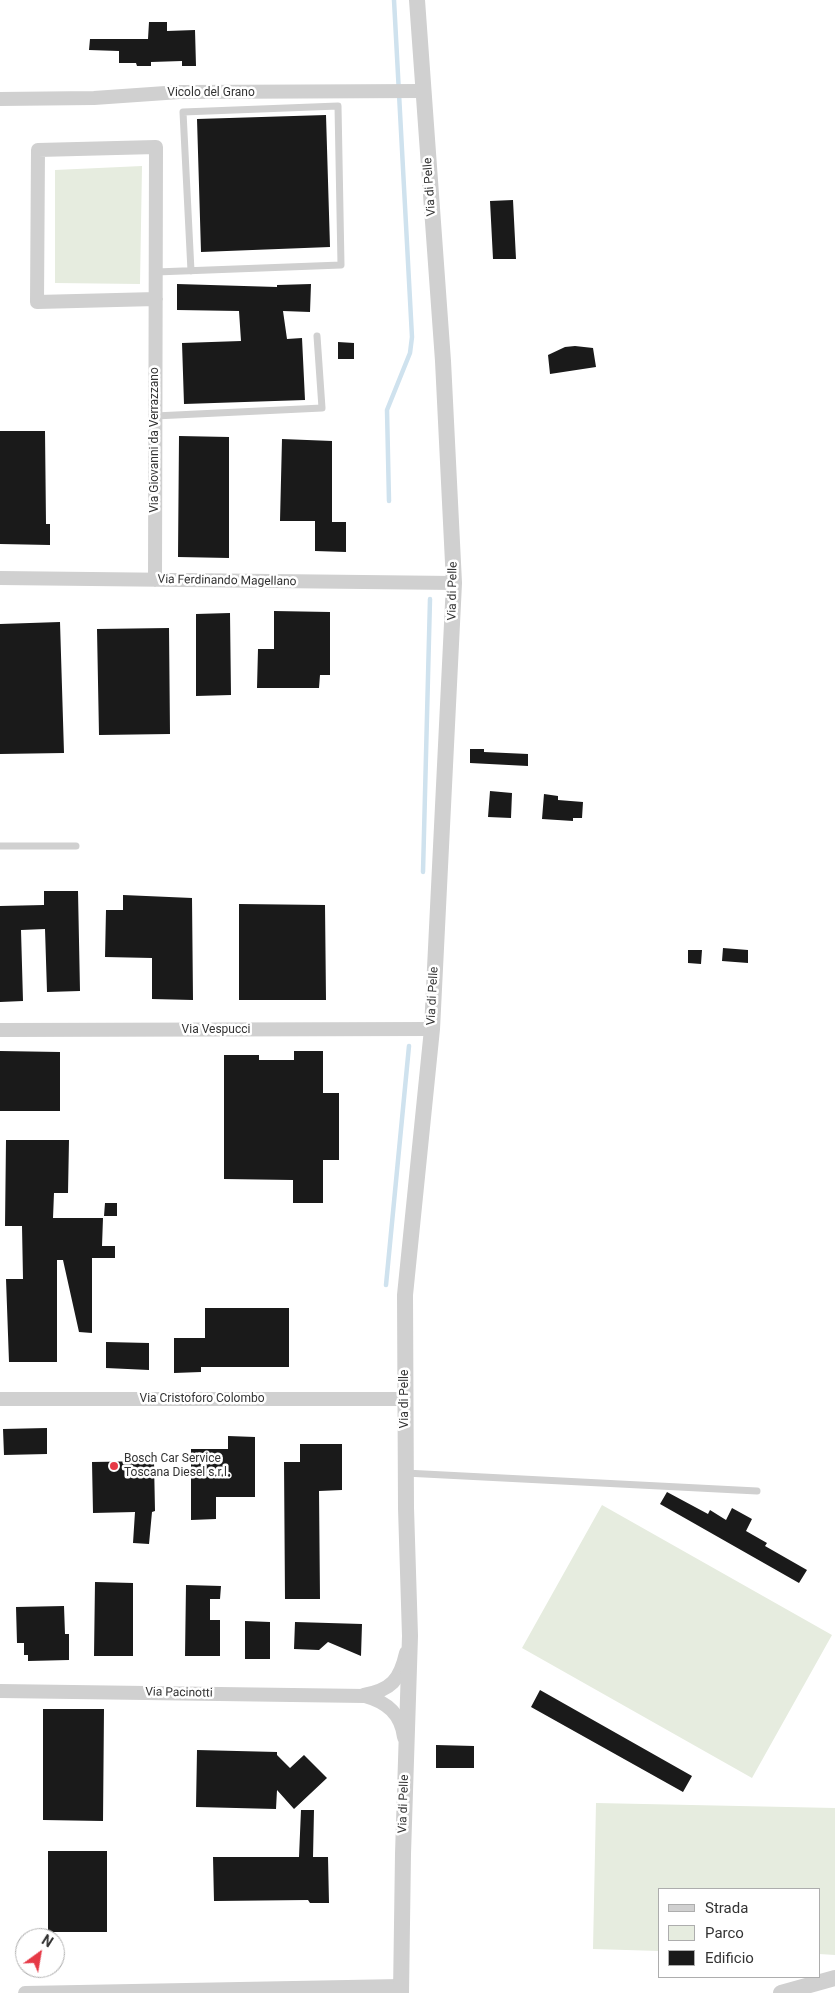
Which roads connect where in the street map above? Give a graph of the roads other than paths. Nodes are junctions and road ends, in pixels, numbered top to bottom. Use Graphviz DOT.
graph roads {
  1 [pos="417,0"];
  2 [pos="417,91"];
  3 [pos="0,99"];
  4 [pos="191,271"];
  5 [pos="156,272"];
  6 [pos="156,299"];
  7 [pos="317,336"];
  8 [pos="155,416"];
  9 [pos="0,578"];
  10 [pos="155,580"];
  11 [pos="454,583"];
  12 [pos="0,846"];
  13 [pos="76,846"];
  14 [pos="0,1030"];
  15 [pos="432,1030"];
  16 [pos="405,1399"];
  17 [pos="0,1400"];
  18 [pos="405,1472"];
  19 [pos="757,1491"];
  20 [pos="410,1636"];
  21 [pos="0,1691"];
  22 [pos="358,1696"];
  23 [pos="406,1763"];
  24 [pos="835,1978"];
  25 [pos="401,1991"];
  26 [pos="157,1992"];
  27 [pos="25,1993"];
  28 [pos="54,1993"];
  29 [pos="781,1993"];
  1 -- 2 [label="street, Via di Pelle"];
  2 -- 3 [label="street, Vicolo del Grano"];
  2 -- 11 [label="street, Via di Pelle"];
  4 -- 4 [label="lane"];
  4 -- 5 [label="lane"];
  5 -- 6 [label="street, Via Giovanni da Verrazzano"];
  5 -- 6 [label="street, Via Giovanni da Verrazzano"];
  6 -- 8 [label="street, Via Giovanni da Verrazzano"];
  7 -- 8 [label="lane"];
  8 -- 10 [label="street, Via Giovanni da Verrazzano"];
  9 -- 10 [label="street, Via Ferdinando Magellano"];
  10 -- 11 [label="street, Via Ferdinando Magellano"];
  11 -- 15 [label="street, Via di Pelle"];
  12 -- 13 [label="lane"];
  14 -- 15 [label="street, Via Vespucci"];
  15 -- 16 [label="street, Via di Pelle"];
  16 -- 17 [label="street, Via Cristoforo Colombo"];
  16 -- 18 [label="street, Via di Pelle"];
  18 -- 19 [label="lane"];
  18 -- 20 [label="street, Via di Pelle"];
  20 -- 22 [label="street, Via Pacinotti"];
  20 -- 23 [label="street, Via di Pelle"];
  21 -- 22 [label="street, Via Pacinotti"];
  22 -- 23 [label="street, Via Pacinotti"];
  23 -- 25 [label="street, Via di Pelle"];
  24 -- 29 [label="street"];
  25 -- 26 [label="street"];
  26 -- 28 [label="street"];
  27 -- 28 [label="street"];
}
